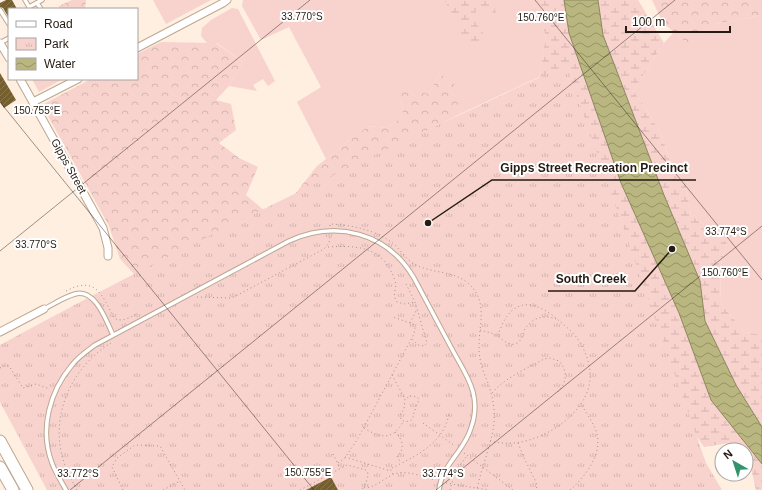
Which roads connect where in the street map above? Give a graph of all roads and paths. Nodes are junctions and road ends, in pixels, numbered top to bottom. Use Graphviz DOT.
graph roads {
  1 [pos="25,0"];
  2 [pos="42,0"];
  3 [pos="227,0"];
  4 [pos="37,3"];
  5 [pos="29,8"];
  6 [pos="40,8"];
  7 [pos="0,10"];
  8 [pos="8,22"];
  9 [pos="0,43"];
  10 [pos="138,47"];
  11 [pos="8,56"];
  12 [pos="21,80"];
  13 [pos="76,80"];
  14 [pos="33,102"];
  15 [pos="330,230"];
  16 [pos="327,247"];
  17 [pos="108,256"];
  18 [pos="406,284"];
  19 [pos="66,291"];
  20 [pos="195,298"];
  21 [pos="415,302"];
  22 [pos="417,308"];
  23 [pos="44,309"];
  24 [pos="392,317"];
  25 [pos="141,320"];
  26 [pos="558,320"];
  27 [pos="410,323"];
  28 [pos="480,330"];
  29 [pos="0,332"];
  30 [pos="113,335"];
  31 [pos="498,336"];
  32 [pos="412,339"];
  33 [pos="112,342"];
  34 [pos="0,368"];
  35 [pos="392,375"];
  36 [pos="55,391"];
  37 [pos="558,392"];
  38 [pos="492,394"];
  39 [pos="405,399"];
  40 [pos="581,404"];
  41 [pos="449,414"];
  42 [pos="403,422"];
  43 [pos="423,423"];
  44 [pos="364,428"];
  45 [pos="395,432"];
  46 [pos="439,435"];
  47 [pos="0,441"];
  48 [pos="490,441"];
  49 [pos="518,443"];
  50 [pos="459,449"];
  51 [pos="333,454"];
  52 [pos="467,456"];
  53 [pos="345,457"];
  54 [pos="338,463"];
  55 [pos="401,463"];
  56 [pos="0,467"];
  57 [pos="483,467"];
  58 [pos="340,468"];
  59 [pos="390,469"];
  60 [pos="393,475"];
  61 [pos="180,481"];
  62 [pos="440,481"];
  63 [pos="451,484"];
  64 [pos="364,487"];
  65 [pos="478,489"];
  66 [pos="13,490"];
  67 [pos="27,490"];
  68 [pos="66,490"];
  69 [pos="77,490"];
  70 [pos="123,490"];
  71 [pos="163,490"];
  72 [pos="184,490"];
  73 [pos="300,490"];
  74 [pos="362,490"];
  75 [pos="439,490"];
  76 [pos="450,490"];
  77 [pos="488,490"];
  78 [pos="513,490"];
  79 [pos="537,490"];
  80 [pos="570,490"];
  1 -- 5 [label="lane"];
  2 -- 4 [label="lane"];
  3 -- 10 [label="street"];
  4 -- 5 [label="lane"];
  4 -- 6 [label="lane"];
  7 -- 8 [label="lane"];
  9 -- 11 [label="street"];
  12 -- 14 [label="street, Gipps Street"];
  13 -- 14 [label="street"];
  14 -- 17 [label="street, Gipps Street"];
  15 -- 16 [label="path"];
  15 -- 25 [label="lane"];
  15 -- 28 [label="path"];
  15 -- 50 [label="lane"];
  16 -- 20 [label="path"];
  16 -- 21 [label="path"];
  18 -- 21 [label="path"];
  19 -- 25 [label="path"];
  21 -- 22 [label="path"];
  22 -- 27 [label="path"];
  22 -- 32 [label="path"];
  23 -- 29 [label="street"];
  23 -- 30 [label="lane"];
  24 -- 27 [label="path"];
  25 -- 30 [label="lane"];
  26 -- 31 [label="path"];
  26 -- 31 [label="path"];
  26 -- 40 [label="path"];
  27 -- 32 [label="path"];
  28 -- 31 [label="path"];
  28 -- 38 [label="path"];
  30 -- 36 [label="lane"];
  32 -- 35 [label="path"];
  33 -- 69 [label="path"];
  34 -- 36 [label="path"];
  35 -- 39 [label="path"];
  35 -- 44 [label="path"];
  36 -- 68 [label="lane"];
  37 -- 38 [label="path"];
  38 -- 48 [label="path"];
  39 -- 42 [label="path"];
  39 -- 42 [label="path"];
  40 -- 49 [label="path"];
  40 -- 80 [label="path"];
  41 -- 46 [label="path"];
  42 -- 45 [label="path"];
  43 -- 46 [label="path"];
  44 -- 45 [label="path"];
  44 -- 53 [label="path"];
  45 -- 55 [label="path"];
  46 -- 50 [label="path"];
  46 -- 55 [label="path"];
  47 -- 67 [label="main road"];
  48 -- 49 [label="path"];
  48 -- 57 [label="path"];
  49 -- 79 [label="path"];
  50 -- 52 [label="path"];
  50 -- 62 [label="lane"];
  51 -- 54 [label="path"];
  52 -- 57 [label="path"];
  52 -- 63 [label="path"];
  53 -- 54 [label="path"];
  53 -- 59 [label="path"];
  54 -- 58 [label="path"];
  55 -- 59 [label="path"];
  56 -- 66 [label="main road"];
  57 -- 65 [label="path"];
  57 -- 78 [label="path"];
  58 -- 64 [label="path"];
  58 -- 73 [label="path"];
  59 -- 60 [label="path"];
  60 -- 62 [label="path"];
  60 -- 64 [label="path"];
  61 -- 70 [label="path"];
  61 -- 71 [label="path"];
  61 -- 72 [label="path"];
  62 -- 63 [label="path"];
  62 -- 75 [label="lane"];
  63 -- 65 [label="path"];
  63 -- 76 [label="path"];
  64 -- 74 [label="path"];
  65 -- 77 [label="path"];
}
